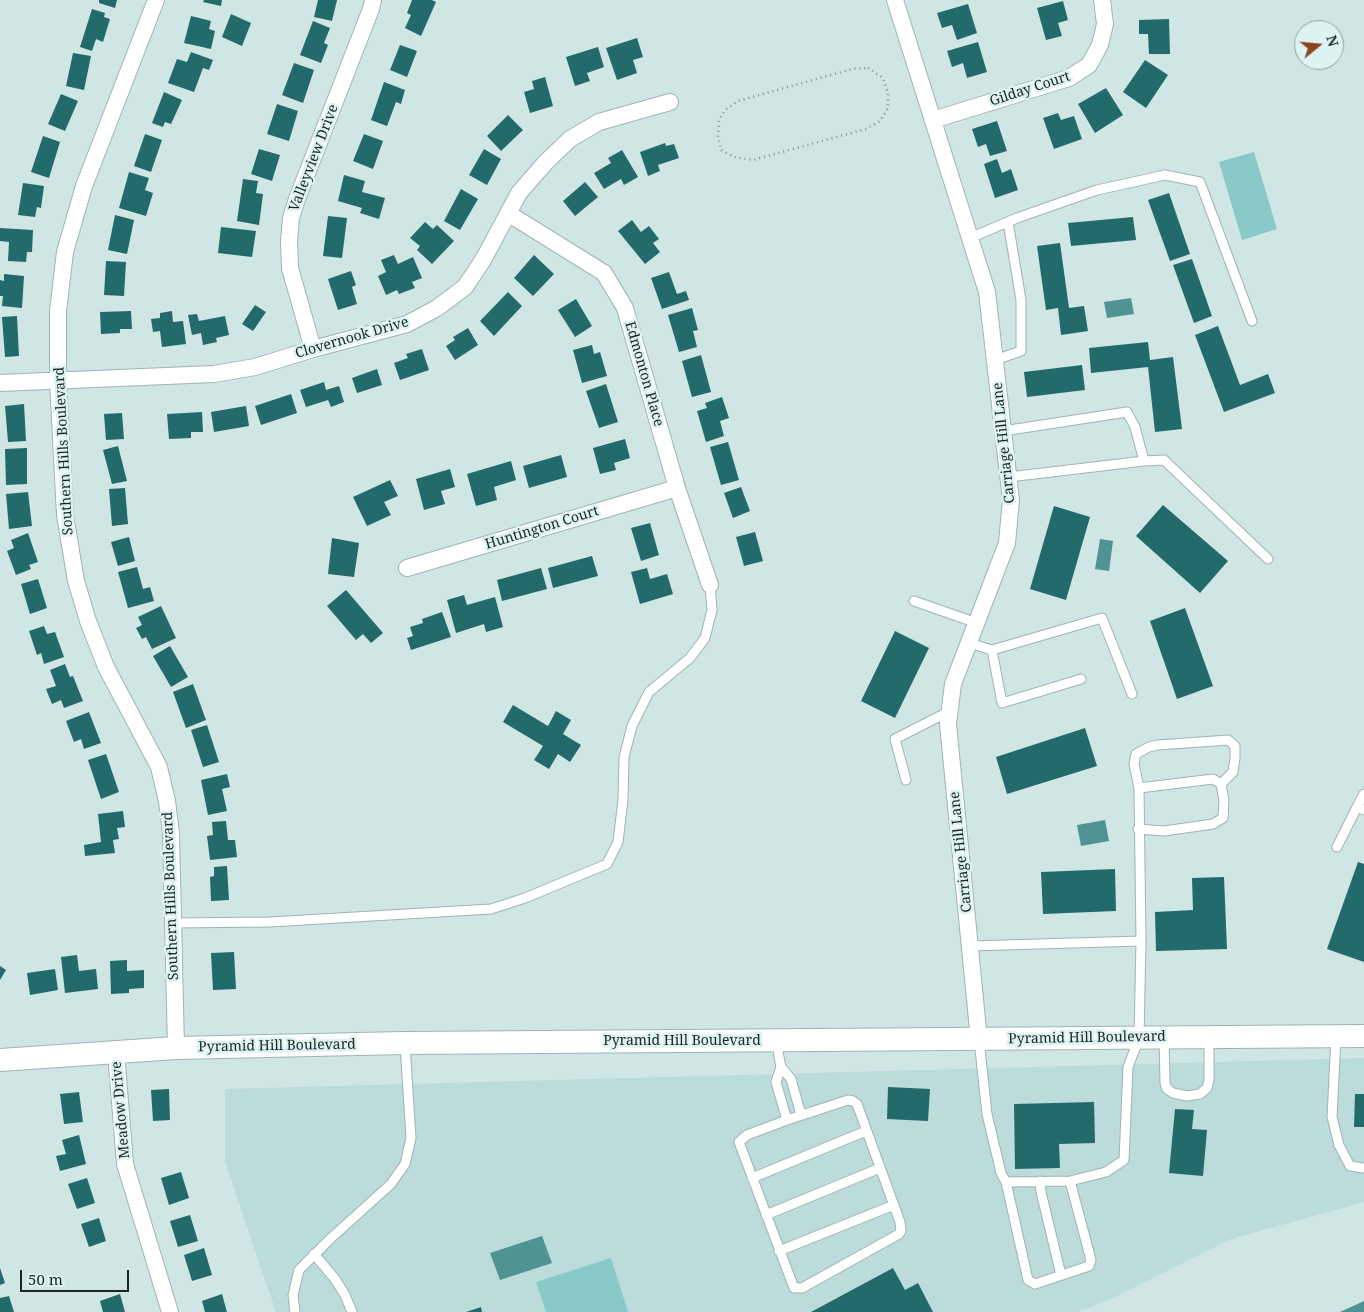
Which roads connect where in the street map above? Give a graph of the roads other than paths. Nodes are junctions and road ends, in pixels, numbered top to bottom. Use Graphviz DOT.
graph roads {
  1 [pos="156,0"];
  2 [pos="373,0"];
  3 [pos="895,0"];
  4 [pos="1102,0"];
  5 [pos="670,102"];
  6 [pos="933,120"];
  7 [pos="509,214"];
  8 [pos="1008,222"];
  9 [pos="970,238"];
  10 [pos="1252,321"];
  11 [pos="313,349"];
  12 [pos="995,360"];
  13 [pos="58,381"];
  14 [pos="0,383"];
  15 [pos="1004,431"];
  16 [pos="1144,461"];
  17 [pos="1009,477"];
  18 [pos="677,488"];
  19 [pos="1268,559"];
  20 [pos="406,568"];
  21 [pos="710,585"];
  22 [pos="914,601"];
  23 [pos="977,623"];
  24 [pos="969,643"];
  25 [pos="992,650"];
  26 [pos="1082,679"];
  27 [pos="1132,694"];
  28 [pos="950,711"];
  29 [pos="906,780"];
  30 [pos="1221,784"];
  31 [pos="1139,788"];
  32 [pos="1364,794"];
  33 [pos="1361,809"];
  34 [pos="1138,829"];
  35 [pos="1337,847"];
  36 [pos="172,923"];
  37 [pos="1141,941"];
  38 [pos="970,946"];
  39 [pos="1336,1036"];
  40 [pos="1364,1036"];
  41 [pos="1209,1037"];
  42 [pos="1140,1038"];
  43 [pos="1164,1038"];
  44 [pos="979,1040"];
  45 [pos="776,1041"];
  46 [pos="405,1043"];
  47 [pos="176,1048"];
  48 [pos="116,1052"];
  49 [pos="0,1060"];
  50 [pos="781,1067"];
  51 [pos="802,1115"];
  52 [pos="787,1120"];
  53 [pos="866,1131"];
  54 [pos="880,1168"];
  55 [pos="1364,1168"];
  56 [pos="752,1178"];
  57 [pos="1040,1181"];
  58 [pos="1070,1181"];
  59 [pos="1006,1182"];
  60 [pos="894,1205"];
  61 [pos="766,1215"];
  62 [pos="779,1251"];
  63 [pos="314,1254"];
  64 [pos="1061,1276"];
  65 [pos="170,1312"];
  66 [pos="295,1312"];
  67 [pos="352,1312"];
  1 -- 13 [label="street, Southern Hills Boulevard"];
  2 -- 11 [label="street, Valleyview Drive"];
  3 -- 6 [label="street, Carriage Hill Lane"];
  4 -- 6 [label="street, Gilday Court"];
  5 -- 7 [label="street, Clovernook Drive"];
  6 -- 9 [label="street, Carriage Hill Lane"];
  7 -- 11 [label="street, Clovernook Drive"];
  7 -- 18 [label="street, Edmonton Place"];
  8 -- 9 [label="lane"];
  8 -- 10 [label="lane"];
  8 -- 12 [label="lane"];
  9 -- 12 [label="street, Carriage Hill Lane"];
  11 -- 13 [label="street, Clovernook Drive"];
  12 -- 15 [label="street, Carriage Hill Lane"];
  13 -- 14 [label="street, Clovernook Drive"];
  13 -- 36 [label="street, Southern Hills Boulevard"];
  15 -- 16 [label="lane"];
  15 -- 17 [label="street, Carriage Hill Lane"];
  16 -- 17 [label="lane"];
  16 -- 19 [label="lane"];
  17 -- 23 [label="street, Carriage Hill Lane"];
  18 -- 20 [label="street, Huntington Court"];
  18 -- 21 [label="street, Edmonton Place"];
  21 -- 36 [label="lane"];
  22 -- 23 [label="lane"];
  23 -- 24 [label="street, Carriage Hill Lane"];
  24 -- 25 [label="lane"];
  24 -- 28 [label="street, Carriage Hill Lane"];
  25 -- 26 [label="lane"];
  25 -- 27 [label="lane"];
  28 -- 29 [label="lane"];
  28 -- 38 [label="street, Carriage Hill Lane"];
  30 -- 31 [label="lane"];
  30 -- 31 [label="lane"];
  30 -- 34 [label="lane"];
  31 -- 34 [label="lane"];
  32 -- 33 [label="lane"];
  33 -- 35 [label="lane"];
  34 -- 37 [label="lane"];
  36 -- 47 [label="street, Southern Hills Boulevard"];
  37 -- 38 [label="lane"];
  37 -- 42 [label="lane"];
  38 -- 44 [label="street, Carriage Hill Lane"];
  39 -- 40 [label="main road, Pyramid Hill Boulevard"];
  39 -- 41 [label="main road, Pyramid Hill Boulevard"];
  39 -- 55 [label="lane"];
  41 -- 43 [label="main road, Pyramid Hill Boulevard"];
  41 -- 43 [label="lane"];
  42 -- 43 [label="main road, Pyramid Hill Boulevard"];
  42 -- 44 [label="main road, Pyramid Hill Boulevard"];
  42 -- 58 [label="lane"];
  44 -- 45 [label="main road, Pyramid Hill Boulevard"];
  44 -- 59 [label="lane"];
  45 -- 46 [label="main road, Pyramid Hill Boulevard"];
  45 -- 50 [label="lane"];
  46 -- 47 [label="main road, Pyramid Hill Boulevard"];
  46 -- 63 [label="lane"];
  47 -- 48 [label="main road, Pyramid Hill Boulevard"];
  48 -- 49 [label="main road, Pyramid Hill Boulevard"];
  48 -- 65 [label="street, Meadow Drive"];
  50 -- 51 [label="lane"];
  50 -- 52 [label="lane"];
  51 -- 52 [label="lane"];
  51 -- 53 [label="lane"];
  52 -- 56 [label="lane"];
  53 -- 54 [label="lane"];
  53 -- 56 [label="lane"];
  54 -- 60 [label="lane"];
  54 -- 61 [label="lane"];
  56 -- 61 [label="lane"];
  57 -- 58 [label="lane"];
  57 -- 59 [label="lane"];
  57 -- 64 [label="lane"];
  58 -- 64 [label="lane"];
  59 -- 64 [label="lane"];
  60 -- 62 [label="lane"];
  60 -- 62 [label="lane"];
  61 -- 62 [label="lane"];
  63 -- 66 [label="lane"];
  63 -- 67 [label="lane"];
}
